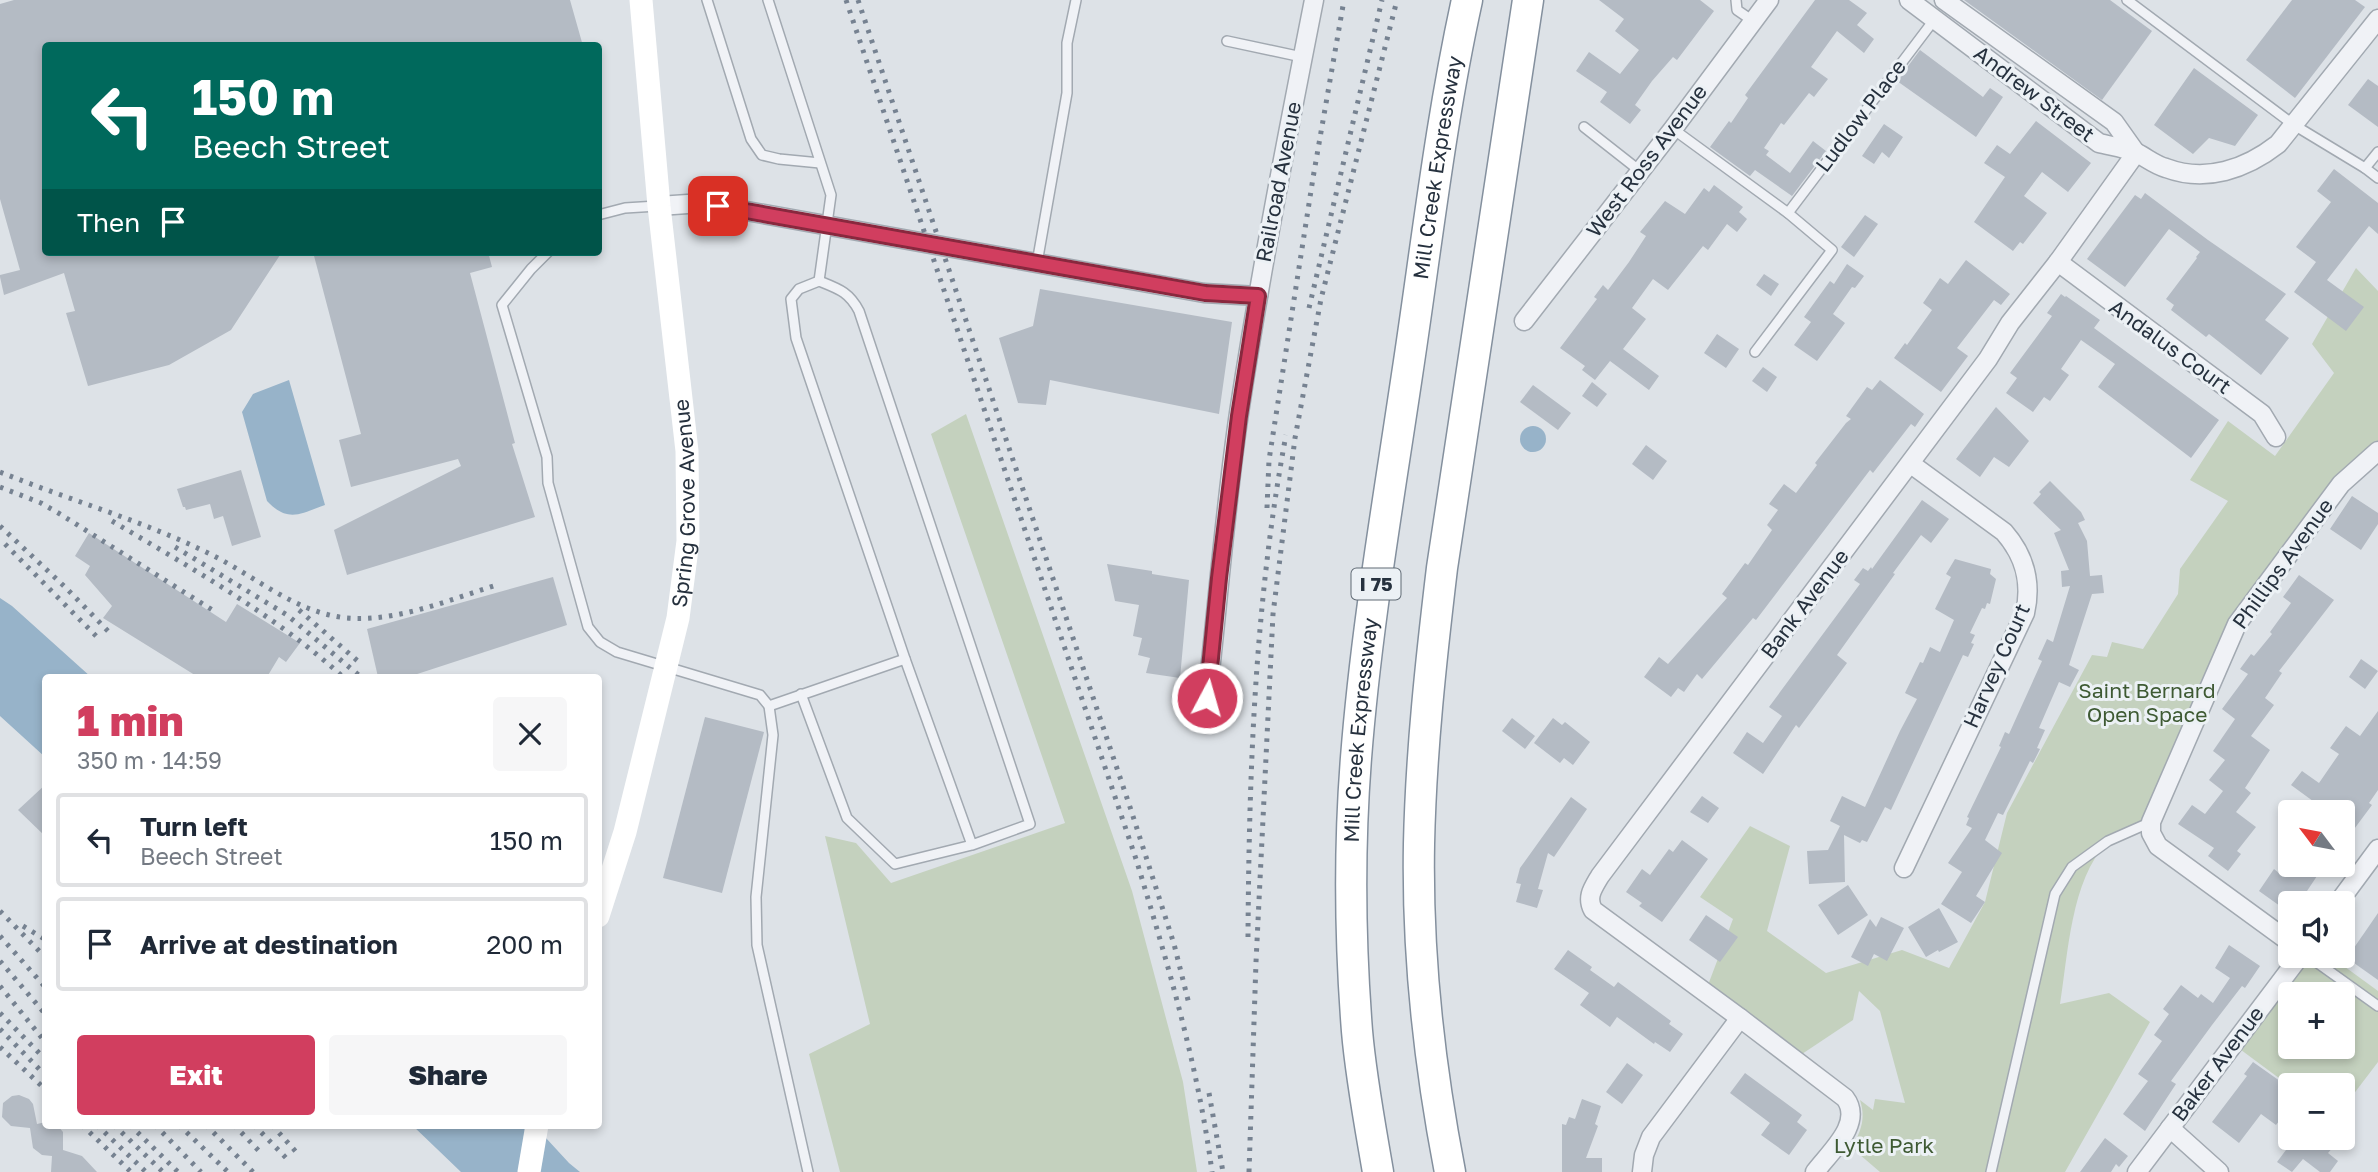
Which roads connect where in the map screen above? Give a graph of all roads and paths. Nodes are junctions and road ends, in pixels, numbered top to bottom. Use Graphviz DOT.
graph roads {
  1 [pos="641,0"];
  2 [pos="707,0"];
  3 [pos="768,0"];
  4 [pos="1076,0"];
  5 [pos="1314,0"];
  6 [pos="1467,0"];
  7 [pos="1528,0"];
  8 [pos="1736,0"];
  9 [pos="1769,0"];
  10 [pos="1909,0"];
  11 [pos="1944,0"];
  12 [pos="2127,0"];
  13 [pos="2378,19"];
  14 [pos="1934,20"];
  15 [pos="1753,21"];
  16 [pos="1227,41"];
  17 [pos="1303,57"];
  18 [pos="2294,125"];
  19 [pos="1584,127"];
  20 [pos="1673,130"];
  21 [pos="2378,152"];
  22 [pos="2136,153"];
  23 [pos="820,163"];
  24 [pos="2365,168"];
  25 [pos="1640,171"];
  26 [pos="2378,178"];
  27 [pos="659,206"];
  28 [pos="1788,213"];
  29 [pos="602,214"];
  30 [pos="825,225"];
  31 [pos="544,256"];
  32 [pos="2058,262"];
  33 [pos="1037,263"];
  34 [pos="818,282"];
  35 [pos="1258,296"];
  36 [pos="1524,321"];
  37 [pos="1755,352"];
  38 [pos="2276,437"];
  39 [pos="2378,451"];
  40 [pos="1910,464"];
  41 [pos="905,659"];
  42 [pos="667,666"];
  43 [pos="801,694"];
  44 [pos="1207,698"];
  45 [pos="769,706"];
  46 [pos="2151,822"];
  47 [pos="972,845"];
  48 [pos="2378,849"];
  49 [pos="1904,867"];
  50 [pos="2348,891"];
  51 [pos="602,904"];
  52 [pos="2278,934"];
  53 [pos="2291,968"];
  54 [pos="2325,968"];
  55 [pos="2378,1006"];
  56 [pos="1740,1018"];
  57 [pos="2171,1128"];
  58 [pos="536,1129"];
  59 [pos="529,1172"];
  60 [pos="808,1172"];
  61 [pos="1378,1172"];
  62 [pos="1450,1172"];
  63 [pos="1642,1172"];
  64 [pos="1815,1172"];
  65 [pos="1991,1172"];
  66 [pos="2137,1172"];
  67 [pos="2219,1172"];
  1 -- 27 [label="main road, Spring Grove Avenue"];
  2 -- 23 [label="lane"];
  3 -- 23 [label="lane"];
  4 -- 33 [label="lane"];
  5 -- 17 [label="street, Railroad Avenue"];
  6 -- 61 [label="highway, Mill Creek Expressway / I 75"];
  7 -- 62 [label="highway"];
  8 -- 15 [label="lane"];
  9 -- 15 [label="street, West Ross Avenue"];
  10 -- 14 [label="street, Andrew Street"];
  11 -- 22 [label="street, Andrew Street"];
  12 -- 18 [label="lane"];
  13 -- 18 [label="street"];
  14 -- 22 [label="street, Andrew Street"];
  14 -- 28 [label="lane, Ludlow Place"];
  15 -- 20 [label="street, West Ross Avenue"];
  16 -- 17 [label="lane"];
  17 -- 35 [label="street, Railroad Avenue"];
  18 -- 22 [label="street"];
  18 -- 24 [label="lane"];
  19 -- 25 [label="lane"];
  20 -- 25 [label="street, West Ross Avenue"];
  20 -- 28 [label="lane"];
  21 -- 24 [label="lane"];
  22 -- 32 [label="street, Bank Avenue"];
  23 -- 30 [label="lane"];
  24 -- 26 [label="lane"];
  25 -- 36 [label="street, West Ross Avenue"];
  27 -- 29 [label="lane"];
  27 -- 30 [label="street"];
  27 -- 42 [label="main road, Spring Grove Avenue"];
  28 -- 37 [label="lane"];
  30 -- 33 [label="street"];
  30 -- 34 [label="lane"];
  31 -- 42 [label="lane"];
  32 -- 38 [label="street, Andalus Court"];
  32 -- 40 [label="street, Bank Avenue"];
  33 -- 35 [label="street"];
  34 -- 41 [label="lane"];
  34 -- 47 [label="lane"];
  35 -- 44 [label="street, Railroad Avenue"];
  39 -- 46 [label="street, Phillips Avenue"];
  40 -- 49 [label="street, Harvey Court"];
  40 -- 56 [label="street, Bank Avenue"];
  41 -- 43 [label="lane"];
  41 -- 47 [label="lane"];
  42 -- 45 [label="lane"];
  42 -- 51 [label="main road, Spring Grove Avenue"];
  43 -- 45 [label="lane"];
  43 -- 47 [label="lane"];
  45 -- 60 [label="lane"];
  46 -- 52 [label="street"];
  46 -- 65 [label="lane"];
  48 -- 50 [label="street"];
  53 -- 57 [label="street, Baker Avenue"];
  54 -- 55 [label="lane"];
  56 -- 63 [label="street"];
  56 -- 64 [label="street, Bank Avenue"];
  57 -- 66 [label="street, Baker Avenue"];
  57 -- 67 [label="street"];
  58 -- 59 [label="main road"];
}
